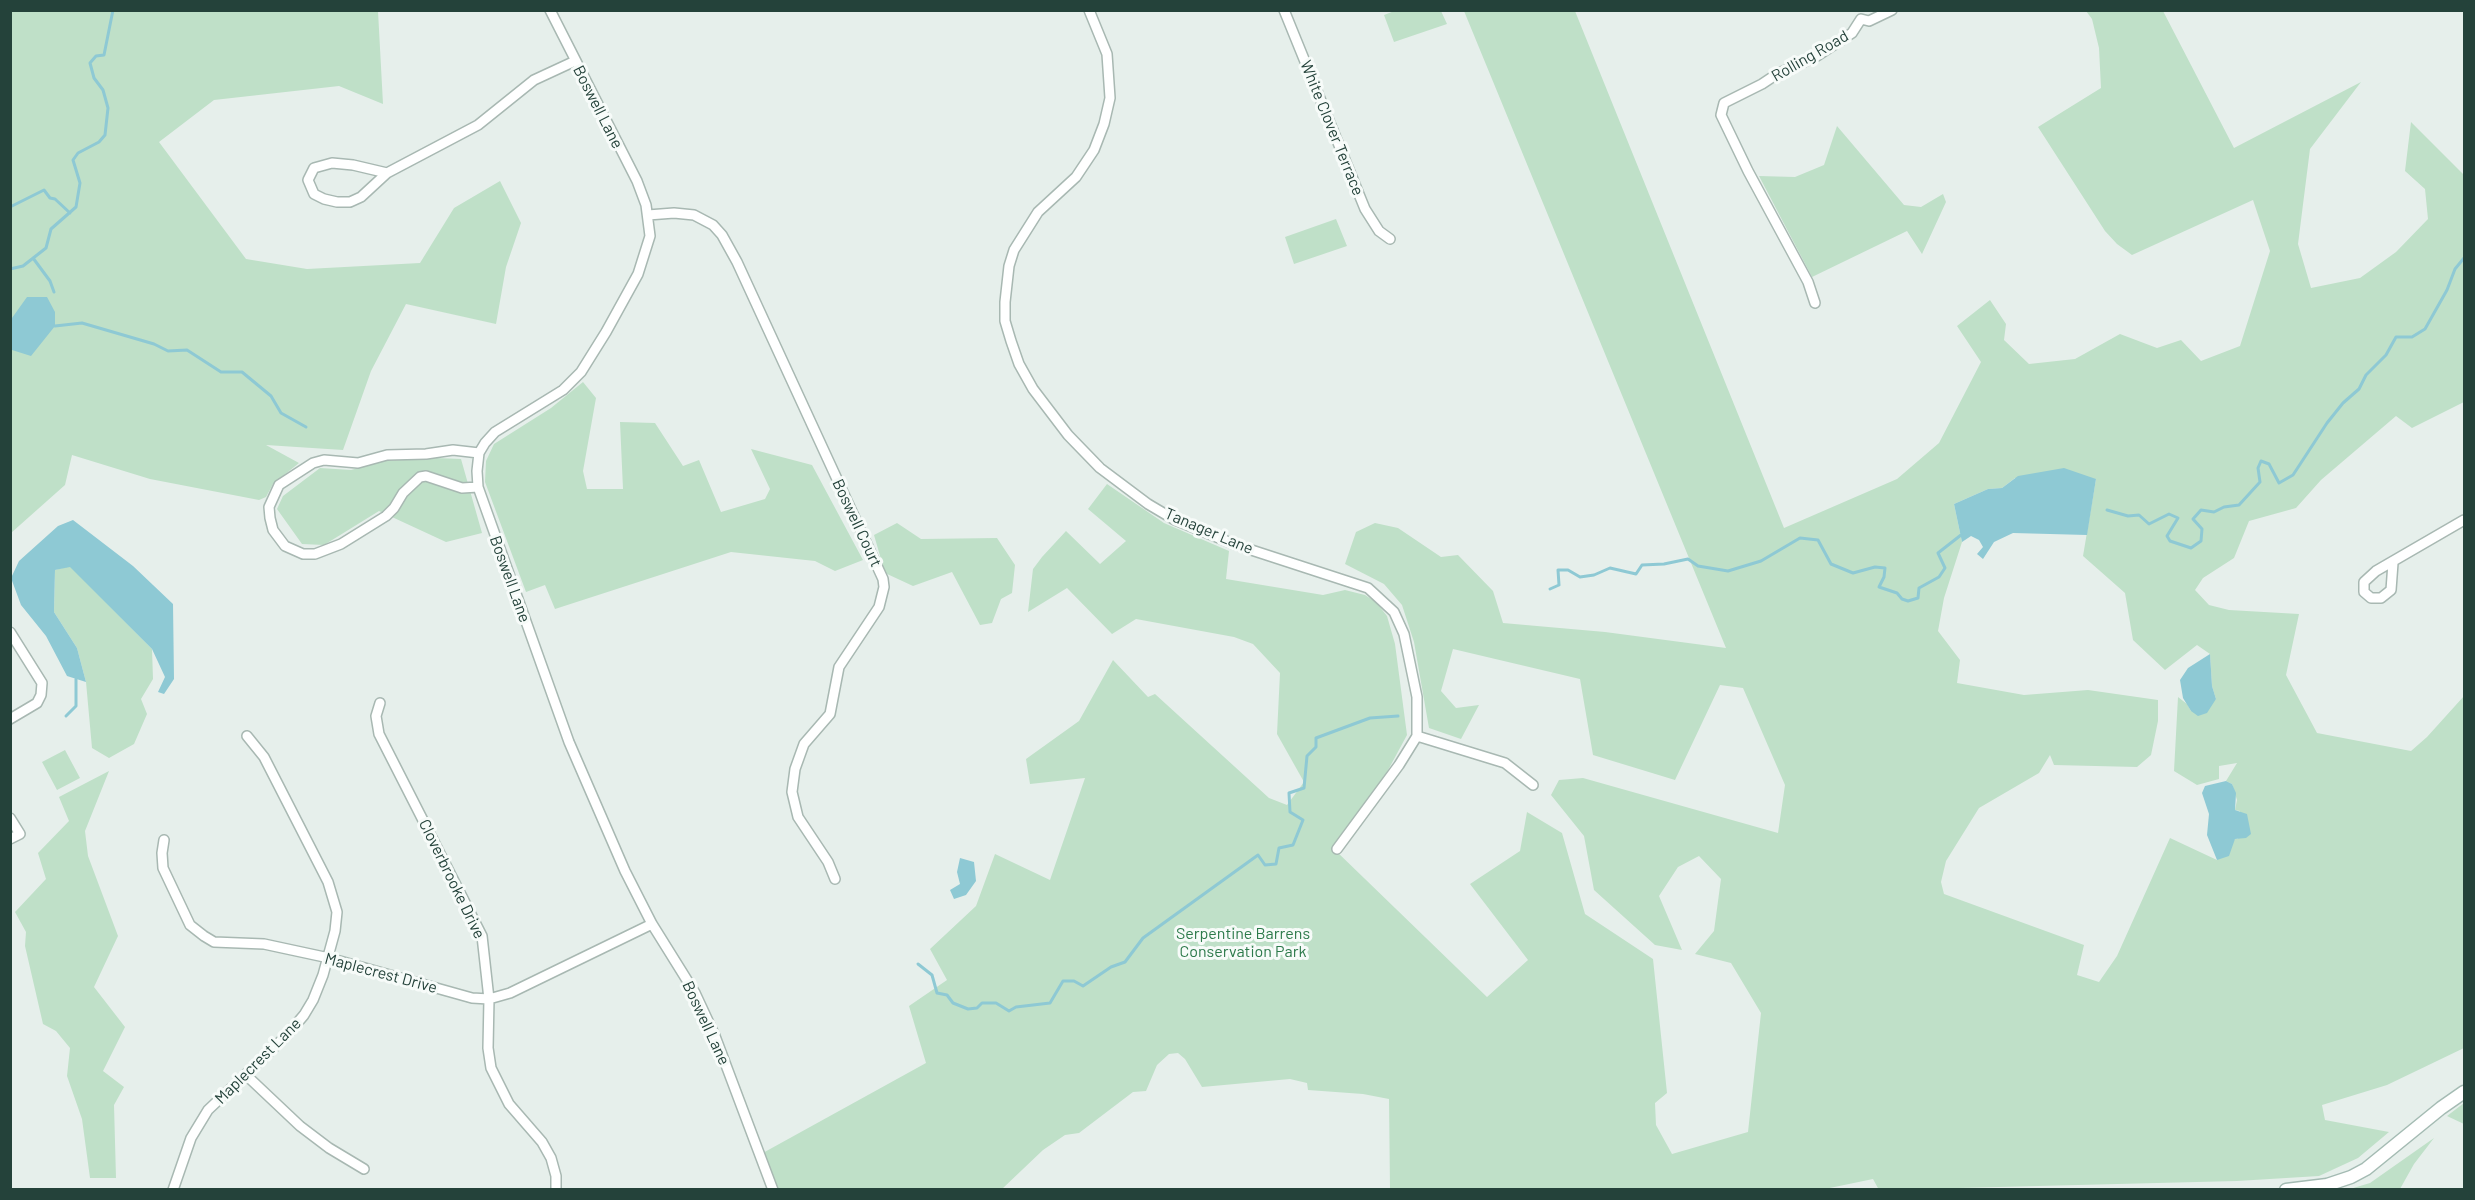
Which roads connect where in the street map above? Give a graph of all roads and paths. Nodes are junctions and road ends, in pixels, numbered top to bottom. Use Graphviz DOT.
graph roads {
  1 [pos="550,10"];
  2 [pos="1089,10"];
  3 [pos="1284,10"];
  4 [pos="1864,10"];
  5 [pos="1892,10"];
  6 [pos="1869,21"];
  7 [pos="575,61"];
  8 [pos="387,173"];
  9 [pos="648,215"];
  10 [pos="1390,239"];
  11 [pos="1815,303"];
  12 [pos="479,453"];
  13 [pos="478,487"];
  14 [pos="2464,520"];
  15 [pos="2393,563"];
  16 [pos="10,632"];
  17 [pos="380,703"];
  18 [pos="10,719"];
  19 [pos="247,736"];
  20 [pos="1417,736"];
  21 [pos="1533,785"];
  22 [pos="10,818"];
  23 [pos="10,839"];
  24 [pos="164,840"];
  25 [pos="1337,849"];
  26 [pos="835,879"];
  27 [pos="652,924"];
  28 [pos="329,958"];
  29 [pos="489,999"];
  30 [pos="246,1075"];
  31 [pos="2464,1092"];
  32 [pos="364,1169"];
  33 [pos="172,1190"];
  34 [pos="556,1190"];
  35 [pos="773,1190"];
  36 [pos="2286,1190"];
  1 -- 7 [label="street, Boswell Lane"];
  2 -- 20 [label="street, Tanager Lane"];
  3 -- 10 [label="street, White Clover Terrace"];
  4 -- 6 [label="street"];
  5 -- 6 [label="street, Rolling Road"];
  6 -- 11 [label="street, Rolling Road"];
  7 -- 8 [label="street"];
  7 -- 9 [label="street, Boswell Lane"];
  8 -- 8 [label="street"];
  9 -- 12 [label="street, Boswell Lane"];
  9 -- 26 [label="street, Boswell Court"];
  12 -- 13 [label="street, Boswell Lane"];
  12 -- 13 [label="street"];
  13 -- 27 [label="street, Boswell Lane"];
  14 -- 15 [label="street"];
  16 -- 18 [label="street"];
  17 -- 29 [label="street, Cloverbrooke Drive"];
  19 -- 28 [label="street, Maplecrest Lane"];
  20 -- 21 [label="street"];
  20 -- 25 [label="street"];
  22 -- 23 [label="street"];
  24 -- 28 [label="street, Maplecrest Drive"];
  27 -- 29 [label="street, Maplecrest Drive"];
  27 -- 35 [label="street, Boswell Lane"];
  28 -- 29 [label="street, Maplecrest Drive"];
  28 -- 30 [label="street, Maplecrest Lane"];
  29 -- 34 [label="street, Cloverbrooke Drive"];
  30 -- 32 [label="street"];
  30 -- 33 [label="street, Maplecrest Lane"];
  31 -- 36 [label="main road"];
}
